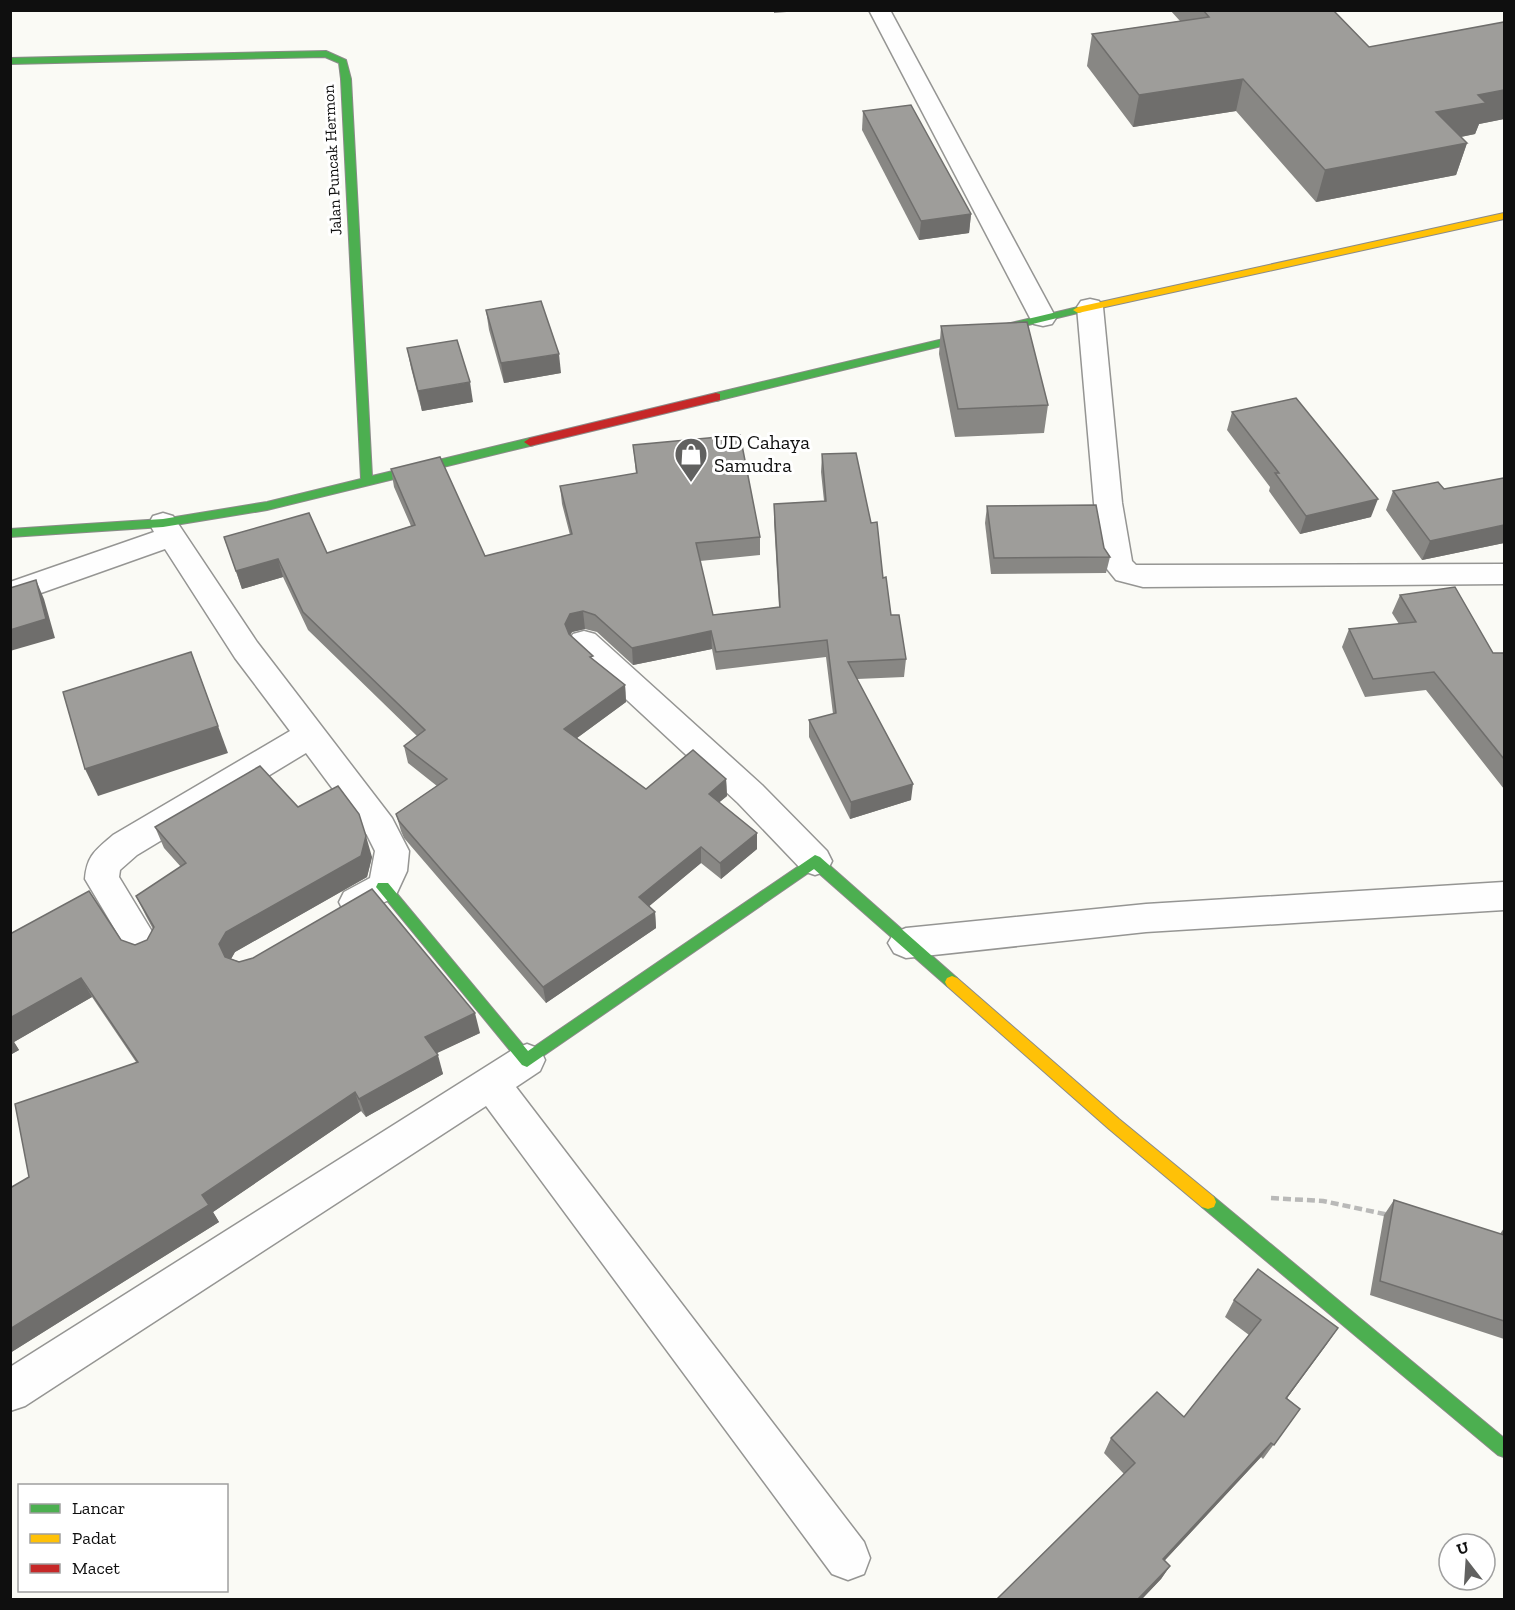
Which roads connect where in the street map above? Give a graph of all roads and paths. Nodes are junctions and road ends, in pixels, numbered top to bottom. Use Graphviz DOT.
graph roads {
  1 [pos="879,10"];
  2 [pos="10,61"];
  3 [pos="1504,216"];
  4 [pos="1090,307"];
  5 [pos="1043,318"];
  6 [pos="367,482"];
  7 [pos="167,529"];
  8 [pos="10,533"];
  9 [pos="1504,574"];
  10 [pos="10,593"];
  11 [pos="584,642"];
  12 [pos="311,734"];
  13 [pos="815,861"];
  14 [pos="383,887"];
  15 [pos="1504,896"];
  16 [pos="331,917"];
  17 [pos="906,943"];
  18 [pos="144,948"];
  19 [pos="527,1060"];
  20 [pos="491,1083"];
  21 [pos="1265,1198"];
  22 [pos="1391,1215"];
  23 [pos="10,1391"];
  24 [pos="1504,1449"];
  25 [pos="848,1558"];
  1 -- 5 [label="street"];
  2 -- 6 [label="street, Jalan Puncak Hermon"];
  3 -- 4 [label="street"];
  4 -- 5 [label="street"];
  4 -- 9 [label="street"];
  5 -- 6 [label="street"];
  6 -- 7 [label="street"];
  7 -- 8 [label="street"];
  7 -- 10 [label="street"];
  7 -- 12 [label="street"];
  11 -- 13 [label="street"];
  12 -- 14 [label="street"];
  12 -- 18 [label="street"];
  13 -- 17 [label="street"];
  13 -- 19 [label="street"];
  14 -- 16 [label="street"];
  14 -- 19 [label="street"];
  15 -- 17 [label="street"];
  17 -- 24 [label="street"];
  19 -- 20 [label="street"];
  20 -- 23 [label="street"];
  20 -- 25 [label="street"];
  21 -- 22 [label="path"];
}
